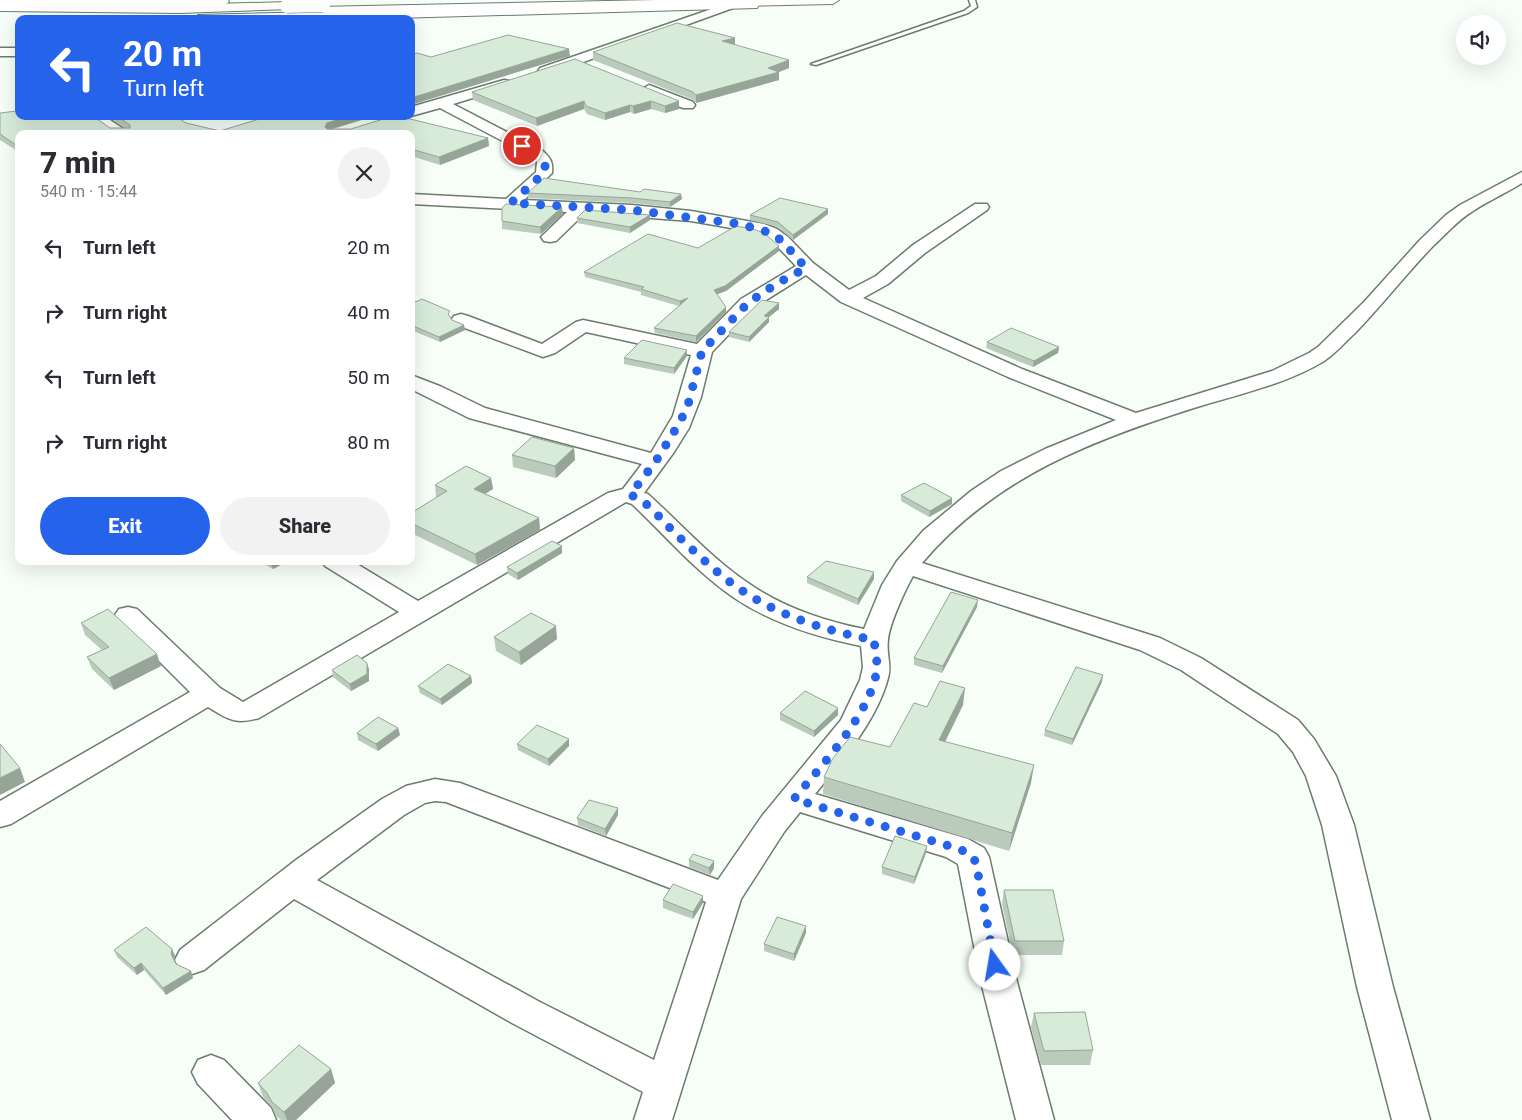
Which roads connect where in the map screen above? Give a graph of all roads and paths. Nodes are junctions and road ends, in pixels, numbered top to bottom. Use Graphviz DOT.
graph roads {
  1 [pos="304,0"];
  2 [pos="534,0"];
  3 [pos="833,0"];
  4 [pos="972,0"];
  5 [pos="0,1"];
  6 [pos="128,1"];
  7 [pos="774,1"];
  8 [pos="317,5"];
  9 [pos="729,6"];
  10 [pos="0,7"];
  11 [pos="287,12"];
  12 [pos="0,14"];
  13 [pos="81,15"];
  14 [pos="193,15"];
  15 [pos="272,15"];
  16 [pos="0,20"];
  17 [pos="15,20"];
  18 [pos="0,52"];
  19 [pos="15,52"];
  20 [pos="577,60"];
  21 [pos="814,64"];
  22 [pos="594,67"];
  23 [pos="533,74"];
  24 [pos="515,80"];
  25 [pos="637,84"];
  26 [pos="443,104"];
  27 [pos="688,105"];
  28 [pos="415,111"];
  29 [pos="101,120"];
  30 [pos="117,130"];
  31 [pos="1522,178"];
  32 [pos="415,199"];
  33 [pos="511,203"];
  34 [pos="581,207"];
  35 [pos="981,207"];
  36 [pos="550,237"];
  37 [pos="806,268"];
  38 [pos="848,298"];
  39 [pos="462,320"];
  40 [pos="702,351"];
  41 [pos="415,383"];
  42 [pos="1135,420"];
  43 [pos="656,461"];
  44 [pos="630,495"];
  45 [pos="341,565"];
  46 [pos="906,566"];
  47 [pos="417,612"];
  48 [pos="128,616"];
  49 [pos="874,640"];
  50 [pos="210,695"];
  51 [pos="794,799"];
  52 [pos="0,816"];
  53 [pos="292,882"];
  54 [pos="725,896"];
  55 [pos="192,960"];
  56 [pos="211,1072"];
  57 [pos="665,1085"];
  58 [pos="257,1120"];
  59 [pos="653,1120"];
  60 [pos="1035,1120"];
  61 [pos="1411,1120"];
  1 -- 6 [label="main road"];
  2 -- 8 [label="main road"];
  3 -- 7 [label="main road"];
  4 -- 21 [label="lane"];
  5 -- 6 [label="main road"];
  7 -- 8 [label="main road"];
  7 -- 9 [label="main road"];
  8 -- 11 [label="main road"];
  9 -- 11 [label="main road"];
  9 -- 20 [label="street"];
  10 -- 11 [label="main road"];
  11 -- 14 [label="main road"];
  11 -- 15 [label="main road"];
  12 -- 13 [label="main road"];
  16 -- 17 [label="main road"];
  18 -- 19 [label="street"];
  20 -- 22 [label="street"];
  20 -- 23 [label="street"];
  24 -- 26 [label="street"];
  25 -- 27 [label="street"];
  26 -- 28 [label="street"];
  26 -- 33 [label="street"];
  29 -- 30 [label="street"];
  31 -- 42 [label="street"];
  32 -- 33 [label="street"];
  33 -- 34 [label="street"];
  34 -- 36 [label="street"];
  34 -- 37 [label="street"];
  35 -- 38 [label="street"];
  37 -- 38 [label="street"];
  37 -- 40 [label="street"];
  38 -- 42 [label="street"];
  39 -- 40 [label="street"];
  40 -- 43 [label="street"];
  41 -- 43 [label="street"];
  42 -- 46 [label="street"];
  43 -- 44 [label="street"];
  44 -- 47 [label="street"];
  44 -- 49 [label="street"];
  45 -- 47 [label="street"];
  46 -- 49 [label="street"];
  46 -- 61 [label="street"];
  47 -- 50 [label="street"];
  48 -- 50 [label="street"];
  49 -- 51 [label="street"];
  50 -- 52 [label="street"];
  51 -- 54 [label="street"];
  51 -- 60 [label="street"];
  53 -- 54 [label="street"];
  53 -- 55 [label="street"];
  53 -- 57 [label="street"];
  54 -- 57 [label="street"];
  56 -- 58 [label="street"];
  57 -- 59 [label="street"];
}
